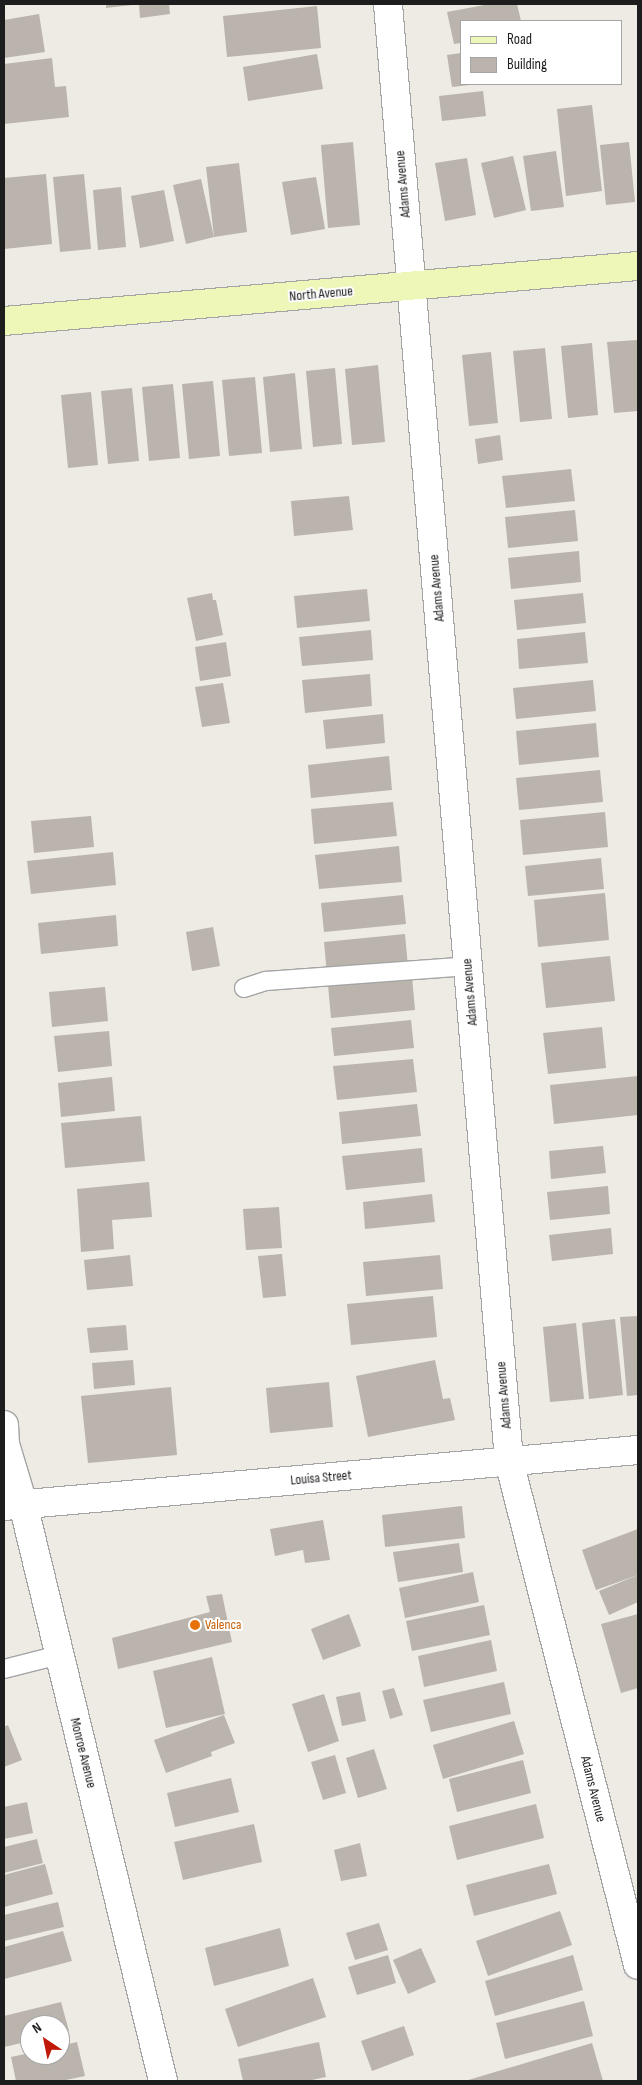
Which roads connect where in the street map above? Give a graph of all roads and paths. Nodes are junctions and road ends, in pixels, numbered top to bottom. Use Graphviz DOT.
graph roads {
  1 [pos="388,4"];
  2 [pos="638,266"];
  3 [pos="412,286"];
  4 [pos="4,321"];
  5 [pos="468,966"];
  6 [pos="244,988"];
  7 [pos="4,1426"];
  8 [pos="638,1450"];
  9 [pos="510,1461"];
  10 [pos="14,1505"];
  11 [pos="59,1654"];
  12 [pos="4,1669"];
  13 [pos="638,1965"];
  14 [pos="162,2081"];
  1 -- 3 [label="street, Adams Avenue"];
  2 -- 3 [label="main road, North Avenue"];
  3 -- 4 [label="main road, North Avenue"];
  3 -- 5 [label="street, Adams Avenue"];
  5 -- 6 [label="lane"];
  5 -- 9 [label="street, Adams Avenue"];
  7 -- 10 [label="street, Monroe Avenue"];
  8 -- 9 [label="street, Louisa Street"];
  9 -- 10 [label="street, Louisa Street"];
  9 -- 13 [label="street, Adams Avenue"];
  10 -- 11 [label="street, Monroe Avenue"];
  11 -- 12 [label="lane"];
  11 -- 14 [label="street, Monroe Avenue"];
}
